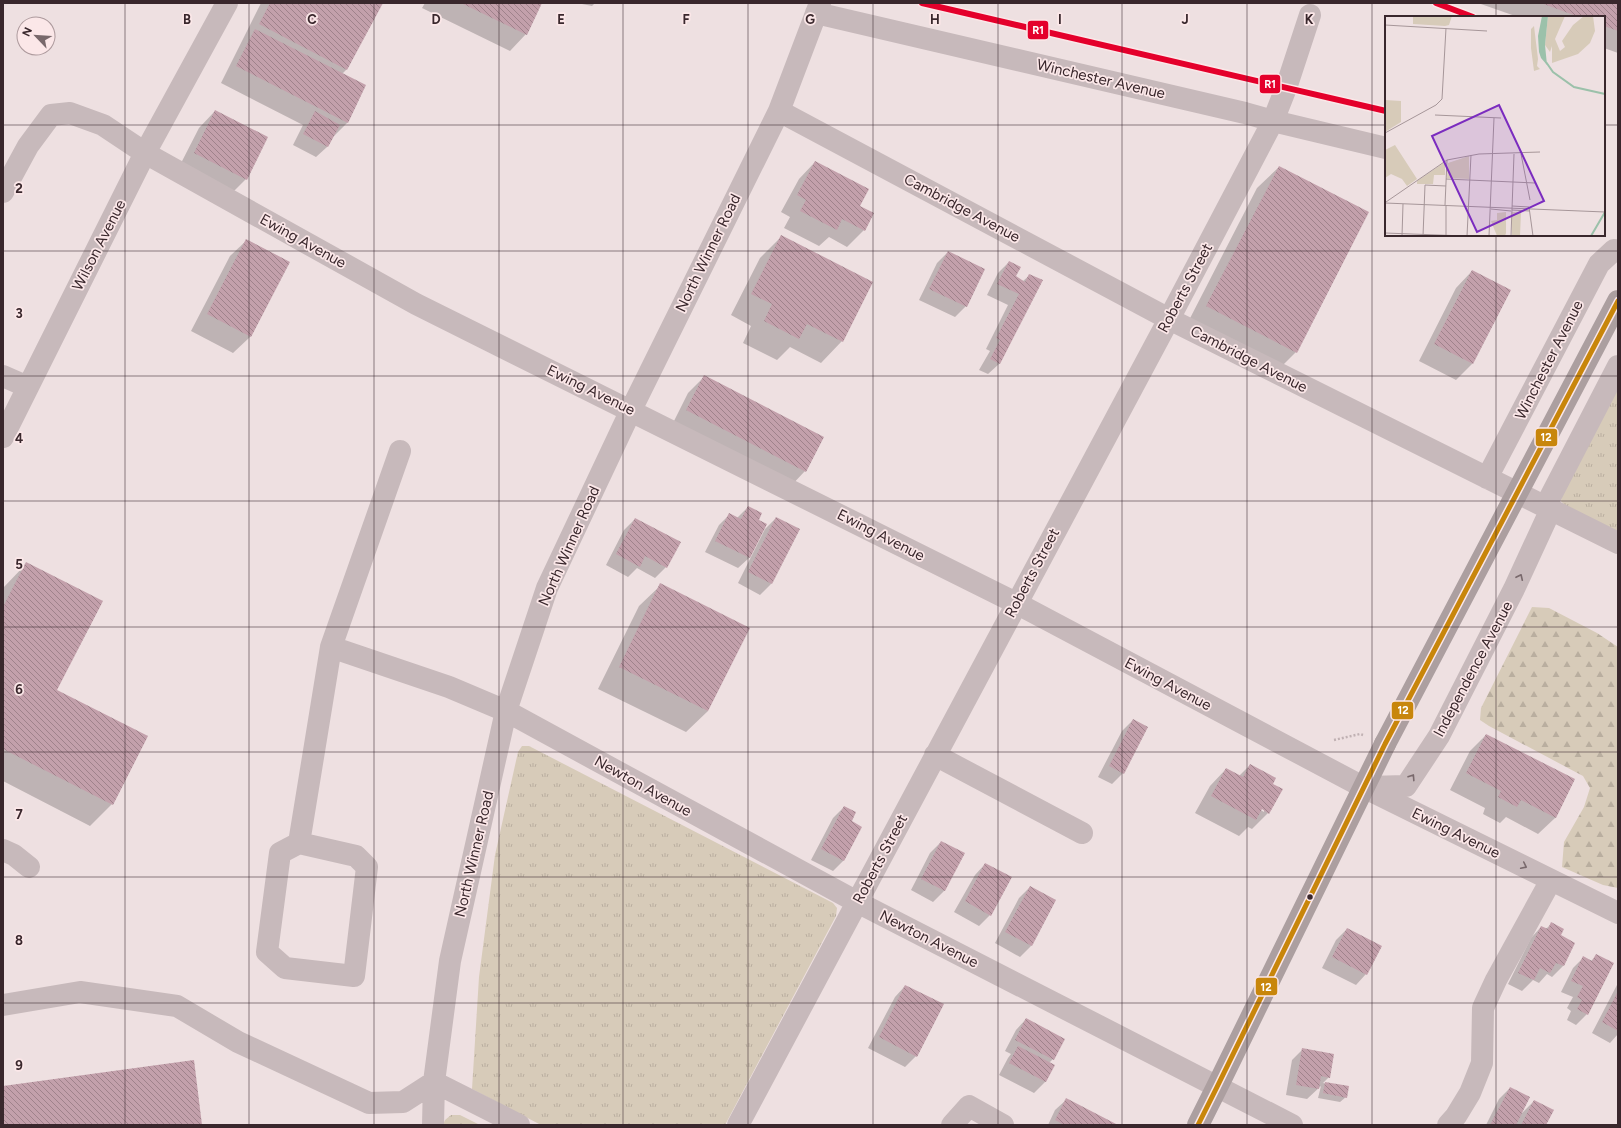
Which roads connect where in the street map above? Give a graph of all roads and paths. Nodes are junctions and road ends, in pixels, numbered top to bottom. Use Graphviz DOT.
graph roads {
  1 [pos="227,3"];
  2 [pos="818,8"];
  3 [pos="1310,14"];
  4 [pos="779,110"];
  5 [pos="1273,121"];
  6 [pos="1385,148"];
  7 [pos="146,153"];
  8 [pos="3,192"];
  9 [pos="1618,251"];
  10 [pos="1618,301"];
  11 [pos="1169,319"];
  12 [pos="1618,366"];
  13 [pos="3,376"];
  14 [pos="28,387"];
  15 [pos="631,410"];
  16 [pos="3,437"];
  17 [pos="400,451"];
  18 [pos="1487,478"];
  19 [pos="1548,508"];
  20 [pos="1618,543"];
  21 [pos="1016,603"];
  22 [pos="331,647"];
  23 [pos="506,711"];
  24 [pos="1364,732"];
  25 [pos="1334,740"];
  26 [pos="935,755"];
  27 [pos="1363,787"];
  28 [pos="1082,833"];
  29 [pos="299,844"];
  30 [pos="3,850"];
  31 [pos="29,866"];
  32 [pos="1551,880"];
  33 [pos="857,902"];
  34 [pos="1618,913"];
  35 [pos="3,1005"];
  36 [pos="434,1082"];
  37 [pos="1217,1087"];
  38 [pos="433,1125"];
  39 [pos="519,1125"];
  40 [pos="738,1125"];
  41 [pos="952,1125"];
  42 [pos="1003,1125"];
  43 [pos="1198,1125"];
  44 [pos="1292,1125"];
  45 [pos="1448,1125"];
  1 -- 7 [label="street, Wilson Avenue"];
  2 -- 4 [label="street, North Winner Road"];
  2 -- 5 [label="street, Winchester Avenue"];
  3 -- 5 [label="street, Roberts Street"];
  4 -- 11 [label="street, Cambridge Avenue"];
  4 -- 15 [label="street, North Winner Road"];
  5 -- 6 [label="street, Winchester Avenue"];
  5 -- 11 [label="street, Roberts Street"];
  7 -- 8 [label="street, Ewing Avenue"];
  7 -- 14 [label="street, Wilson Avenue"];
  7 -- 15 [label="street, Ewing Avenue"];
  9 -- 18 [label="street, Winchester Avenue"];
  10 -- 27 [label="main road, bridge"];
  11 -- 18 [label="street, Cambridge Avenue"];
  11 -- 21 [label="street, Roberts Street"];
  12 -- 19 [label="street, Independence Avenue"];
  13 -- 14 [label="street"];
  14 -- 16 [label="street, Wilson Avenue"];
  15 -- 21 [label="street, Ewing Avenue"];
  15 -- 23 [label="street, North Winner Road"];
  17 -- 22 [label="street"];
  18 -- 19 [label="street, Cambridge Avenue"];
  19 -- 20 [label="street, Cambridge Avenue"];
  27 -- 19 [label="street, Independence Avenue, one-way"];
  21 -- 26 [label="street, Roberts Street"];
  21 -- 27 [label="street, Ewing Avenue"];
  22 -- 23 [label="street, Newton Avenue"];
  22 -- 29 [label="street"];
  23 -- 33 [label="street, Newton Avenue"];
  23 -- 36 [label="street, North Winner Road"];
  24 -- 25 [label="path"];
  26 -- 28 [label="street"];
  26 -- 33 [label="street, Roberts Street"];
  27 -- 32 [label="street, Ewing Avenue, one-way"];
  27 -- 37 [label="main road"];
  29 -- 29 [label="street"];
  30 -- 31 [label="street"];
  32 -- 34 [label="street, Ewing Avenue"];
  32 -- 45 [label="street"];
  33 -- 37 [label="street, Newton Avenue"];
  33 -- 40 [label="street, Roberts Street"];
  35 -- 36 [label="street"];
  36 -- 38 [label="street, North Winner Road"];
  36 -- 39 [label="street"];
  37 -- 43 [label="main road"];
  37 -- 44 [label="street, Newton Avenue"];
  41 -- 42 [label="street"];
}
